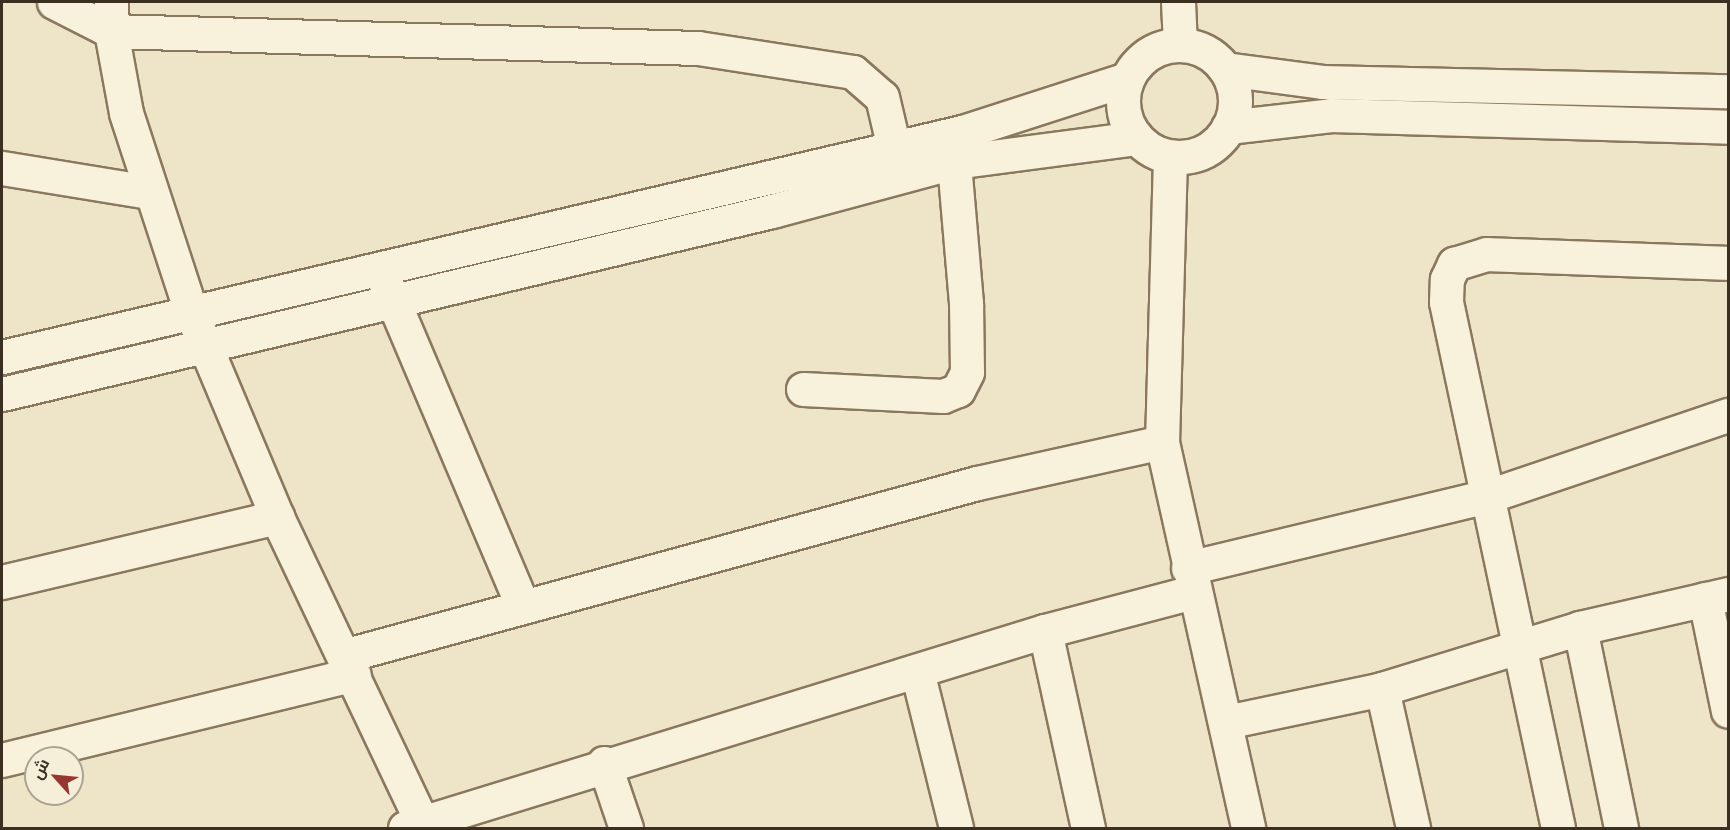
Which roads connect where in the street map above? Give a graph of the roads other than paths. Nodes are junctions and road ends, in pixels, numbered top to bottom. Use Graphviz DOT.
graph roads {
  1 [pos="54,2"];
  2 [pos="1178,2"];
  3 [pos="111,16"];
  4 [pos="1180,45"];
  5 [pos="1225,69"];
  6 [pos="1127,79"];
  7 [pos="1728,91"];
  8 [pos="1228,127"];
  9 [pos="1728,127"];
  10 [pos="1136,138"];
  11 [pos="894,148"];
  12 [pos="1170,157"];
  13 [pos="954,162"];
  14 [pos="2,168"];
  15 [pos="148,192"];
  16 [pos="1728,263"];
  17 [pos="380,267"];
  18 [pos="388,299"];
  19 [pos="191,312"];
  20 [pos="207,344"];
  21 [pos="2,357"];
  22 [pos="803,389"];
  23 [pos="2,394"];
  24 [pos="1728,415"];
  25 [pos="1162,442"];
  26 [pos="1491,495"];
  27 [pos="278,517"];
  28 [pos="1190,580"];
  29 [pos="2,582"];
  30 [pos="1717,596"];
  31 [pos="523,607"];
  32 [pos="1581,628"];
  33 [pos="1045,631"];
  34 [pos="1524,649"];
  35 [pos="350,665"];
  36 [pos="917,671"];
  37 [pos="1382,689"];
  38 [pos="1728,711"];
  39 [pos="1226,722"];
  40 [pos="2,760"];
  41 [pos="604,763"];
  42 [pos="418,827"];
  43 [pos="956,827"];
  44 [pos="626,828"];
  45 [pos="1088,828"];
  46 [pos="1248,828"];
  47 [pos="1413,828"];
  48 [pos="1558,828"];
  49 [pos="1621,828"];
  1 -- 3 [label="street"];
  2 -- 4 [label="street"];
  3 -- 11 [label="street"];
  3 -- 15 [label="street"];
  4 -- 5 [label="street"];
  4 -- 6 [label="street"];
  5 -- 7 [label="street"];
  5 -- 8 [label="street"];
  6 -- 10 [label="street"];
  6 -- 11 [label="street"];
  8 -- 9 [label="street"];
  8 -- 12 [label="street"];
  10 -- 12 [label="street"];
  10 -- 13 [label="street"];
  11 -- 17 [label="street"];
  12 -- 25 [label="street"];
  13 -- 18 [label="street"];
  13 -- 22 [label="street"];
  14 -- 15 [label="street"];
  15 -- 19 [label="street"];
  16 -- 26 [label="street"];
  17 -- 18 [label="street"];
  17 -- 19 [label="street"];
  18 -- 20 [label="street"];
  18 -- 31 [label="street"];
  19 -- 20 [label="street"];
  19 -- 21 [label="street"];
  20 -- 23 [label="street"];
  20 -- 27 [label="street"];
  24 -- 26 [label="street"];
  25 -- 28 [label="street"];
  25 -- 31 [label="street"];
  26 -- 28 [label="street"];
  26 -- 34 [label="street"];
  27 -- 29 [label="street"];
  27 -- 35 [label="street"];
  28 -- 33 [label="street"];
  28 -- 39 [label="street"];
  30 -- 32 [label="street"];
  30 -- 38 [label="street"];
  31 -- 35 [label="street"];
  32 -- 34 [label="street"];
  32 -- 49 [label="street"];
  33 -- 36 [label="street"];
  33 -- 45 [label="street"];
  34 -- 37 [label="street"];
  34 -- 48 [label="street"];
  35 -- 40 [label="street"];
  35 -- 42 [label="street"];
  36 -- 41 [label="street"];
  36 -- 43 [label="street"];
  37 -- 39 [label="street"];
  37 -- 47 [label="street"];
  39 -- 46 [label="street"];
  41 -- 42 [label="street"];
  41 -- 44 [label="street"];
}
